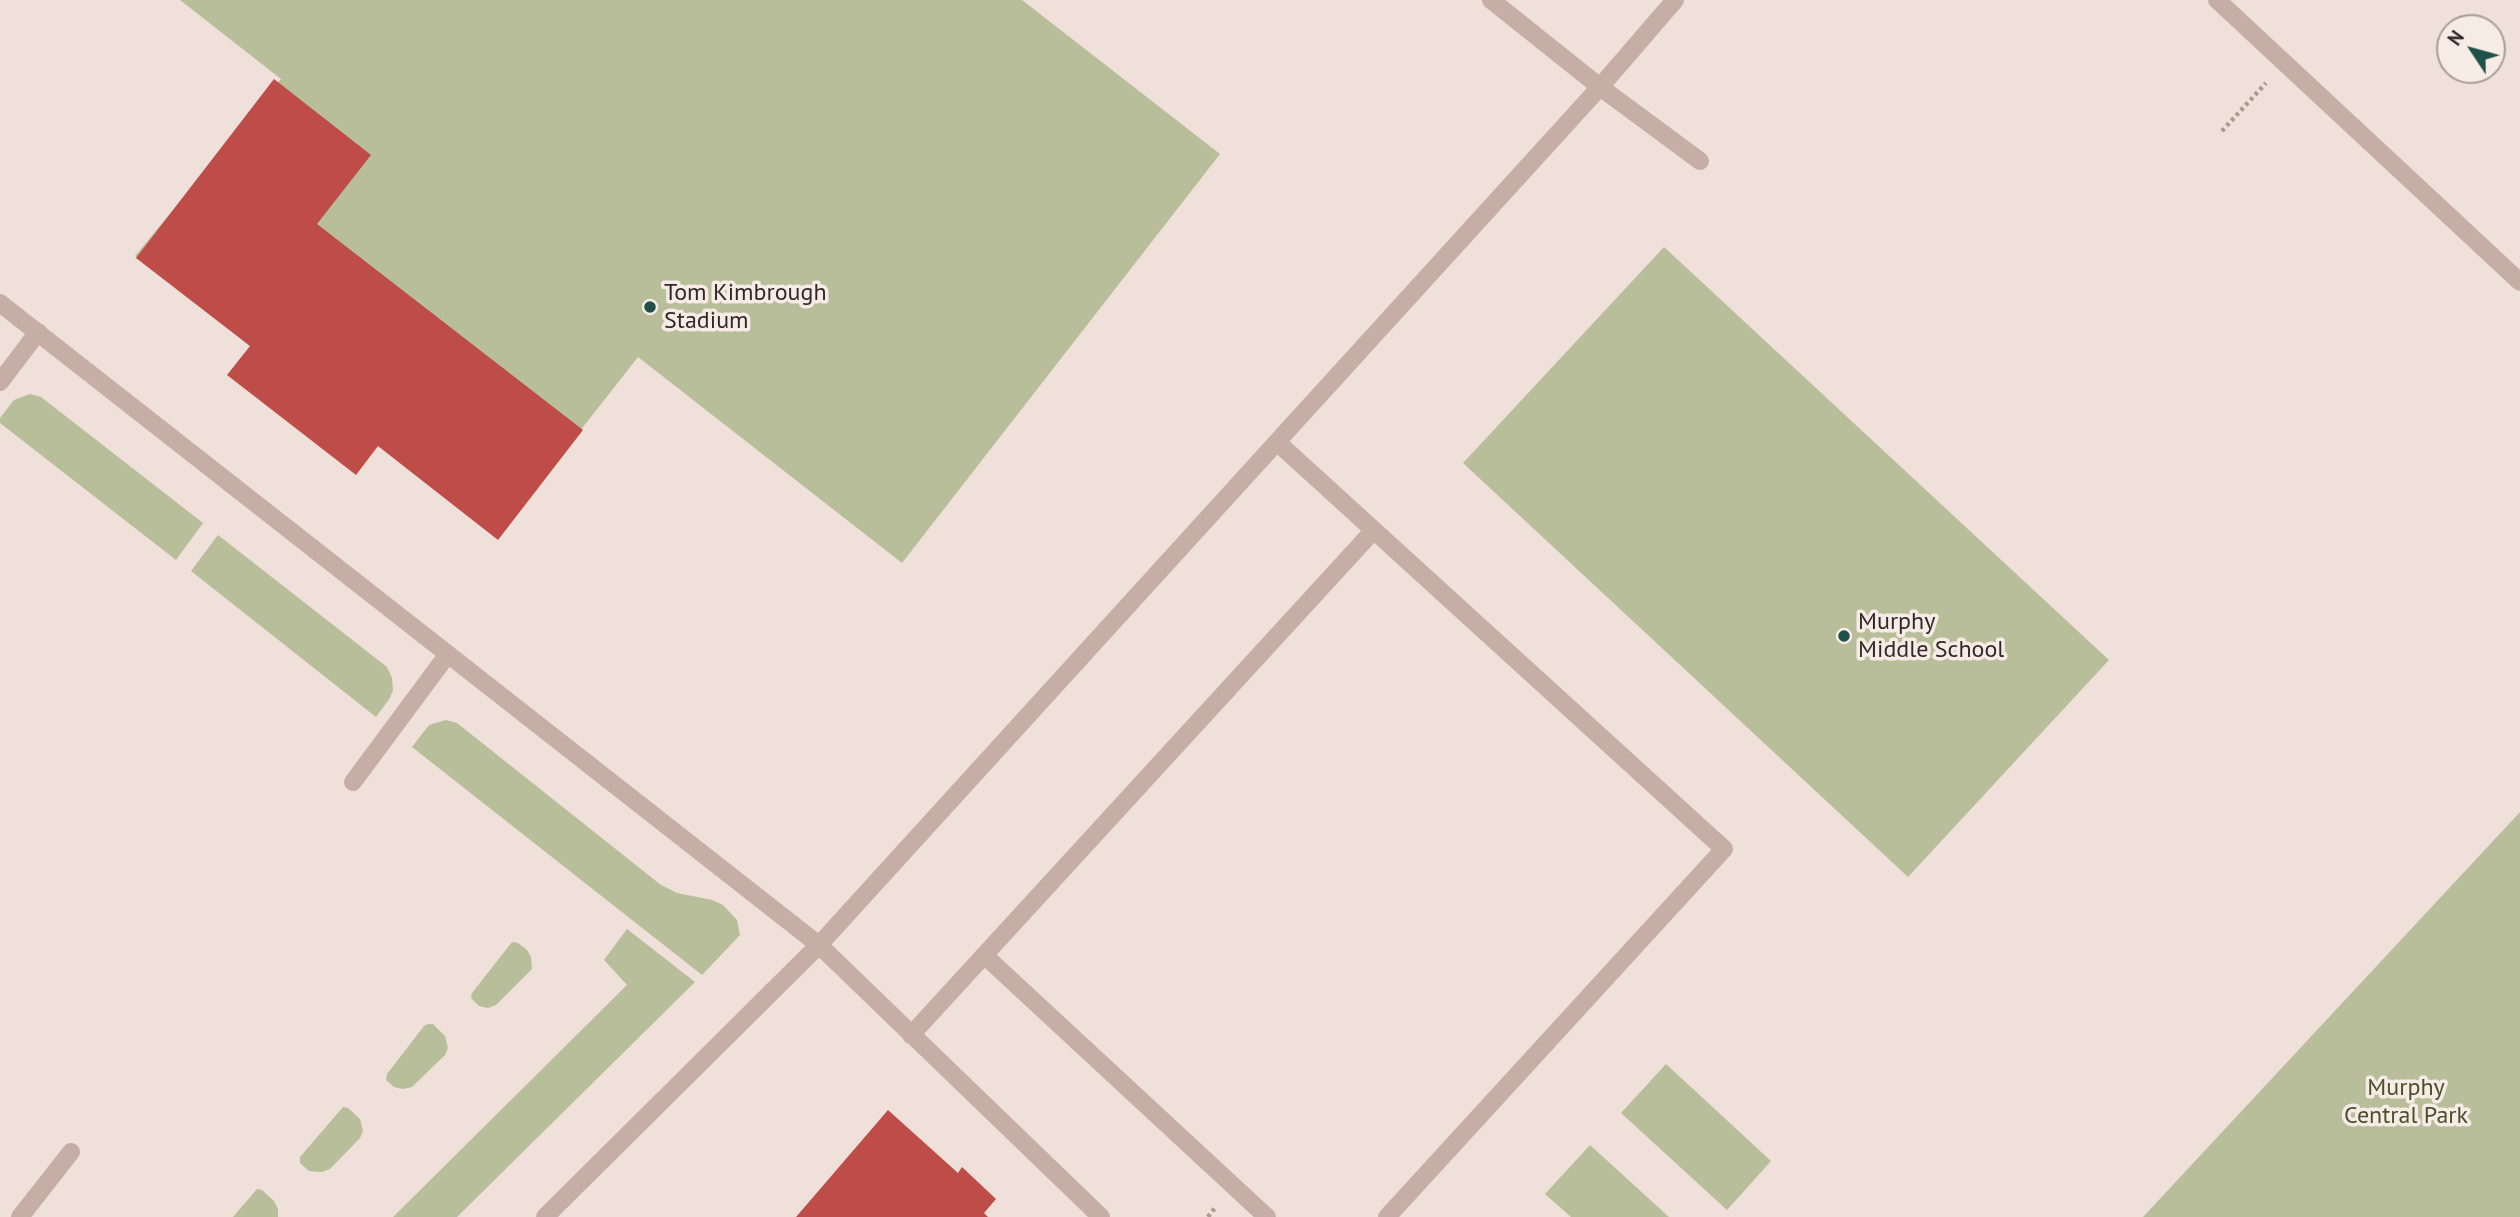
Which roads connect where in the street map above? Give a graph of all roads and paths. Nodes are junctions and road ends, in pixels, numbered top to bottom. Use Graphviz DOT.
graph roads {
  1 [pos="1491,0"];
  2 [pos="1675,0"];
  3 [pos="2217,0"];
  4 [pos="2267,81"];
  5 [pos="1600,87"];
  6 [pos="2222,131"];
  7 [pos="1700,161"];
  8 [pos="2520,282"];
  9 [pos="0,303"];
  10 [pos="38,332"];
  11 [pos="0,382"];
  12 [pos="1277,442"];
  13 [pos="1374,530"];
  14 [pos="448,654"];
  15 [pos="353,782"];
  16 [pos="818,945"];
  17 [pos="984,955"];
  18 [pos="911,1035"];
  19 [pos="71,1152"];
  20 [pos="20,1217"];
  21 [pos="545,1217"];
  22 [pos="1101,1217"];
  23 [pos="1267,1217"];
  24 [pos="1387,1217"];
  1 -- 5 [label="lane"];
  2 -- 5 [label="lane"];
  3 -- 8 [label="lane"];
  4 -- 6 [label="path"];
  5 -- 7 [label="lane"];
  5 -- 12 [label="lane"];
  9 -- 10 [label="lane"];
  10 -- 11 [label="lane"];
  10 -- 14 [label="lane"];
  12 -- 13 [label="lane"];
  12 -- 16 [label="lane"];
  13 -- 17 [label="lane"];
  13 -- 24 [label="lane"];
  14 -- 15 [label="lane"];
  14 -- 16 [label="lane"];
  16 -- 18 [label="lane"];
  16 -- 21 [label="lane"];
  17 -- 18 [label="lane"];
  17 -- 23 [label="lane"];
  18 -- 22 [label="lane"];
  19 -- 20 [label="lane"];
}
